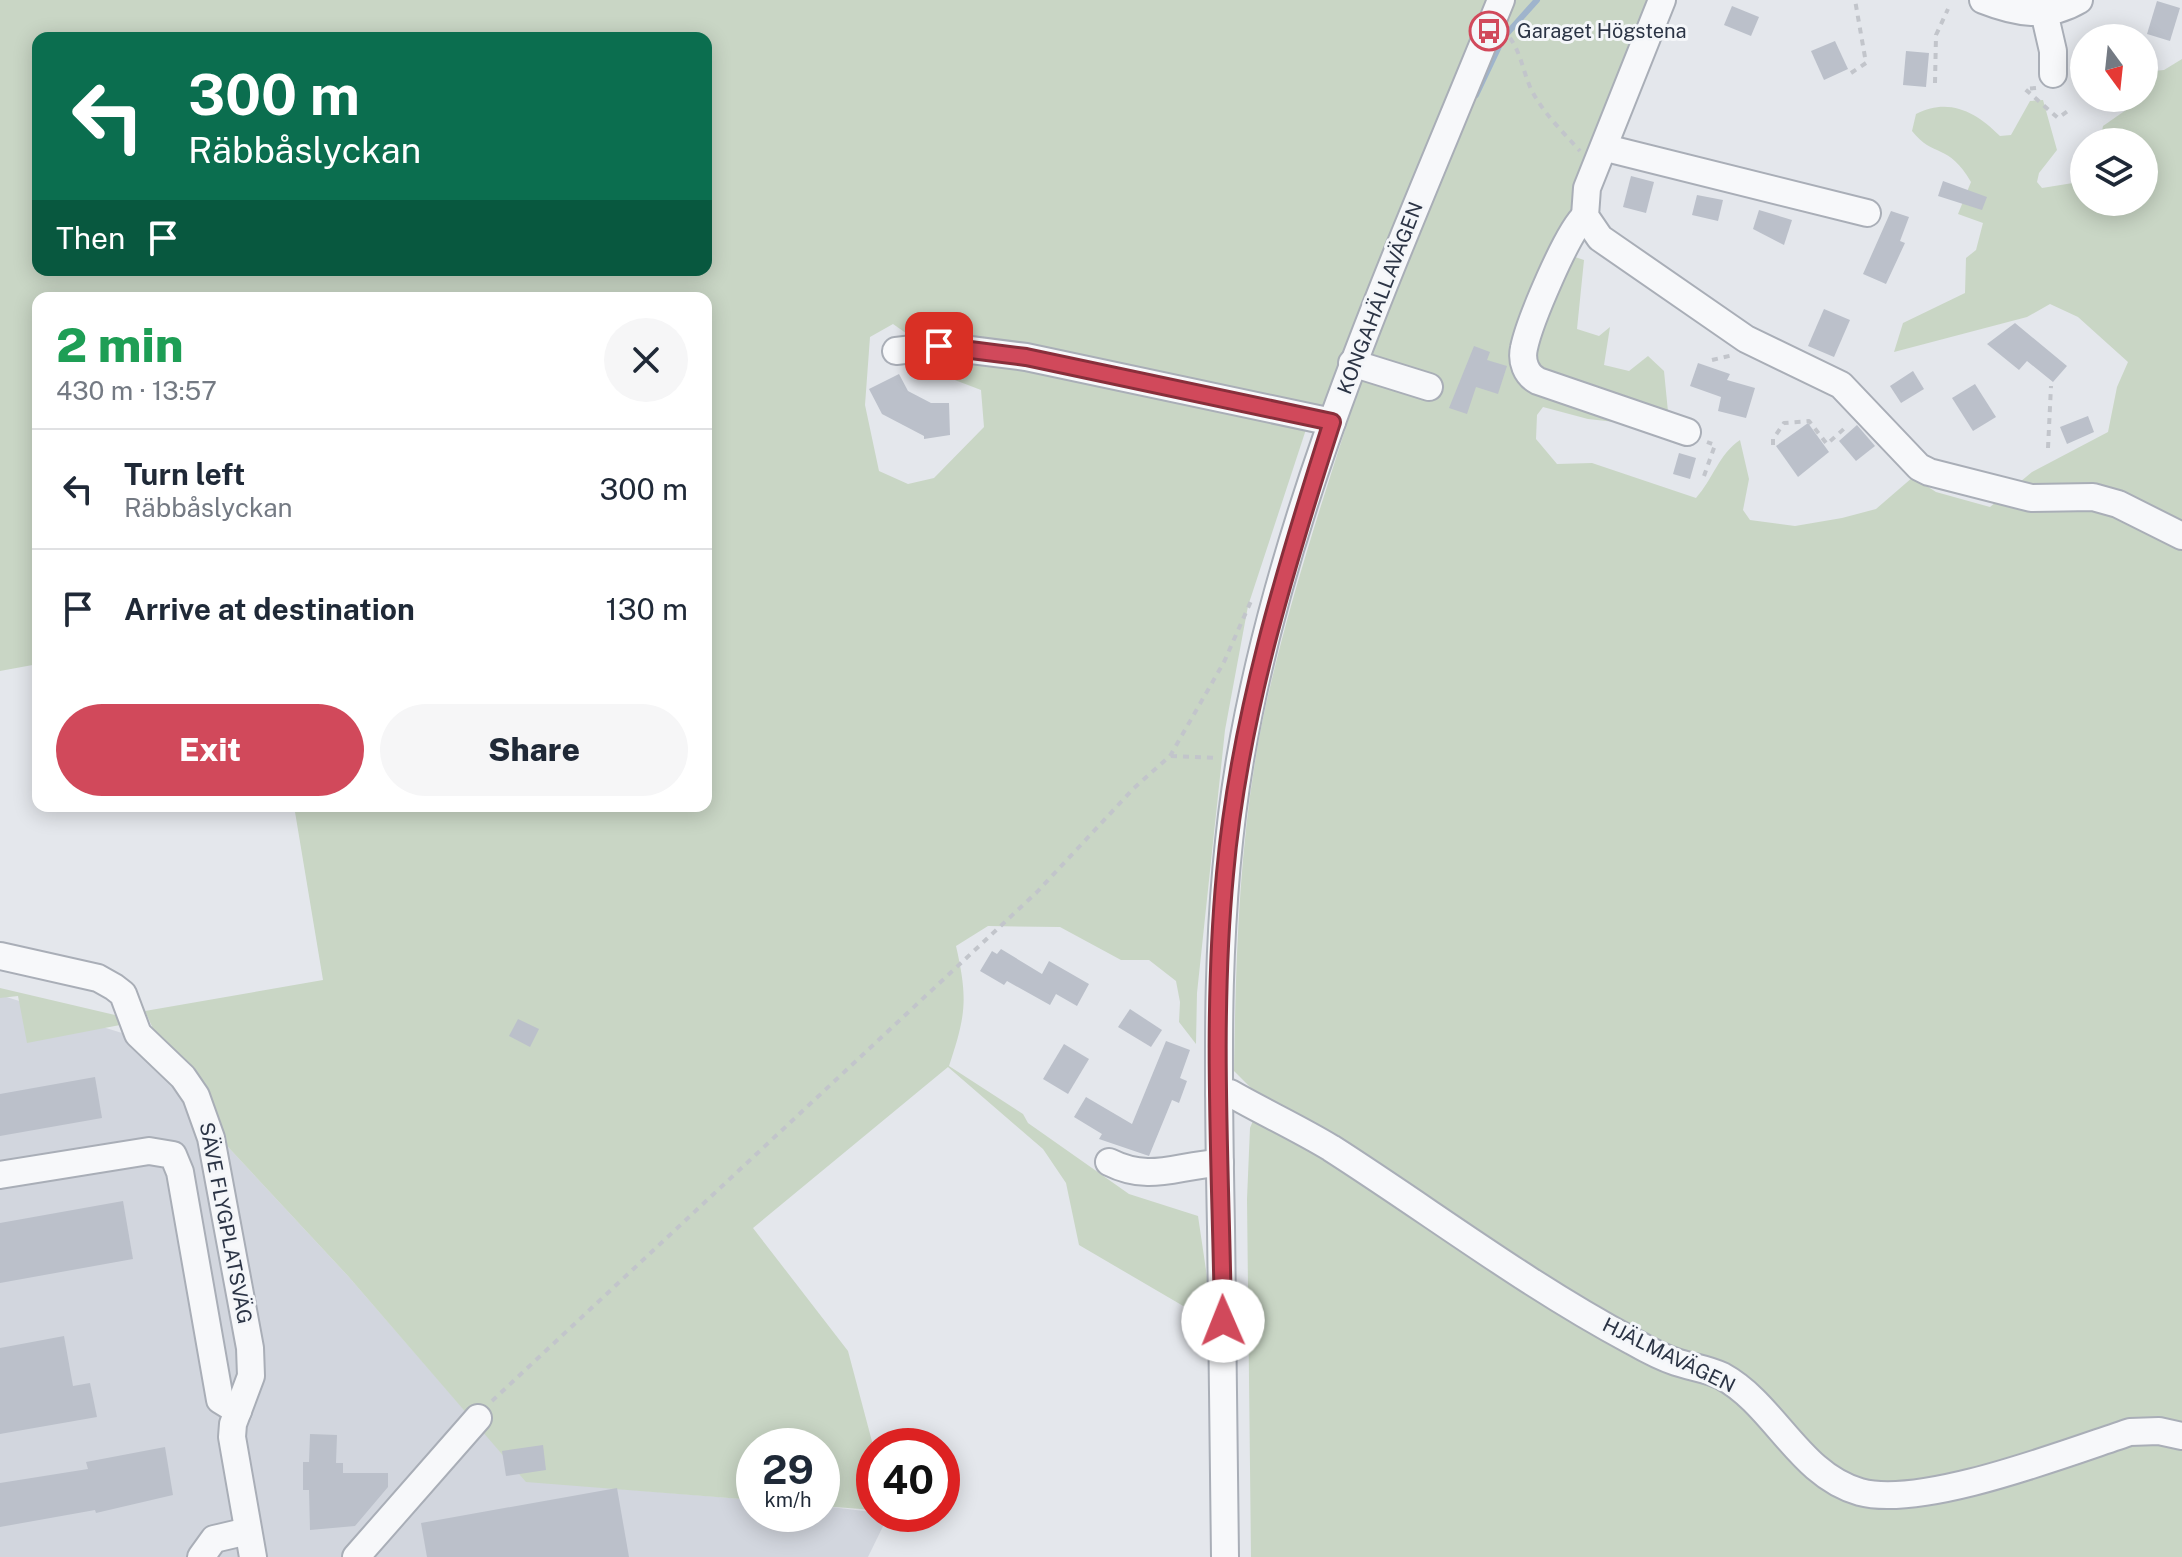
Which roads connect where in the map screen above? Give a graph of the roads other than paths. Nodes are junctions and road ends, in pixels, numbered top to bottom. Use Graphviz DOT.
graph roads {
  1 [pos="1501,0"];
  2 [pos="1662,0"];
  3 [pos="1983,0"];
  4 [pos="2079,0"];
  5 [pos="2044,12"];
  6 [pos="2053,74"];
  7 [pos="1600,159"];
  8 [pos="1867,213"];
  9 [pos="1585,216"];
  10 [pos="896,351"];
  11 [pos="1352,363"];
  12 [pos="1429,387"];
  13 [pos="1332,422"];
  14 [pos="1687,432"];
  15 [pos="2182,536"];
  16 [pos="0,956"];
  17 [pos="1219,1093"];
  18 [pos="1109,1162"];
  19 [pos="1220,1163"];
  20 [pos="0,1175"];
  21 [pos="238,1411"];
  22 [pos="478,1418"];
  23 [pos="2182,1436"];
  24 [pos="248,1531"];
  25 [pos="201,1557"];
  26 [pos="253,1557"];
  27 [pos="356,1557"];
  28 [pos="1225,1557"];
  1 -- 11 [label="street, KONGAHÄLLAVÄGEN"];
  2 -- 7 [label="street"];
  3 -- 5 [label="street"];
  4 -- 5 [label="street"];
  5 -- 6 [label="street"];
  7 -- 8 [label="street"];
  7 -- 9 [label="street"];
  9 -- 14 [label="street"];
  9 -- 15 [label="street"];
  10 -- 13 [label="street"];
  11 -- 12 [label="street"];
  11 -- 13 [label="street, KONGAHÄLLAVÄGEN"];
  13 -- 17 [label="street, KONGAHÄLLAVÄGEN"];
  16 -- 21 [label="street, SÄVE FLYGPLATSVÄG"];
  17 -- 19 [label="street, KONGAHÄLLAVÄGEN"];
  17 -- 23 [label="street, HJÄLMAVÄGEN"];
  18 -- 19 [label="street"];
  19 -- 28 [label="street, KONGAHÄLLAVÄGEN"];
  20 -- 21 [label="street"];
  21 -- 24 [label="street, SÄVE FLYGPLATSVÄG"];
  22 -- 27 [label="street"];
  24 -- 25 [label="street"];
  24 -- 26 [label="street, SÄVE FLYGPLATSVÄG"];
}
